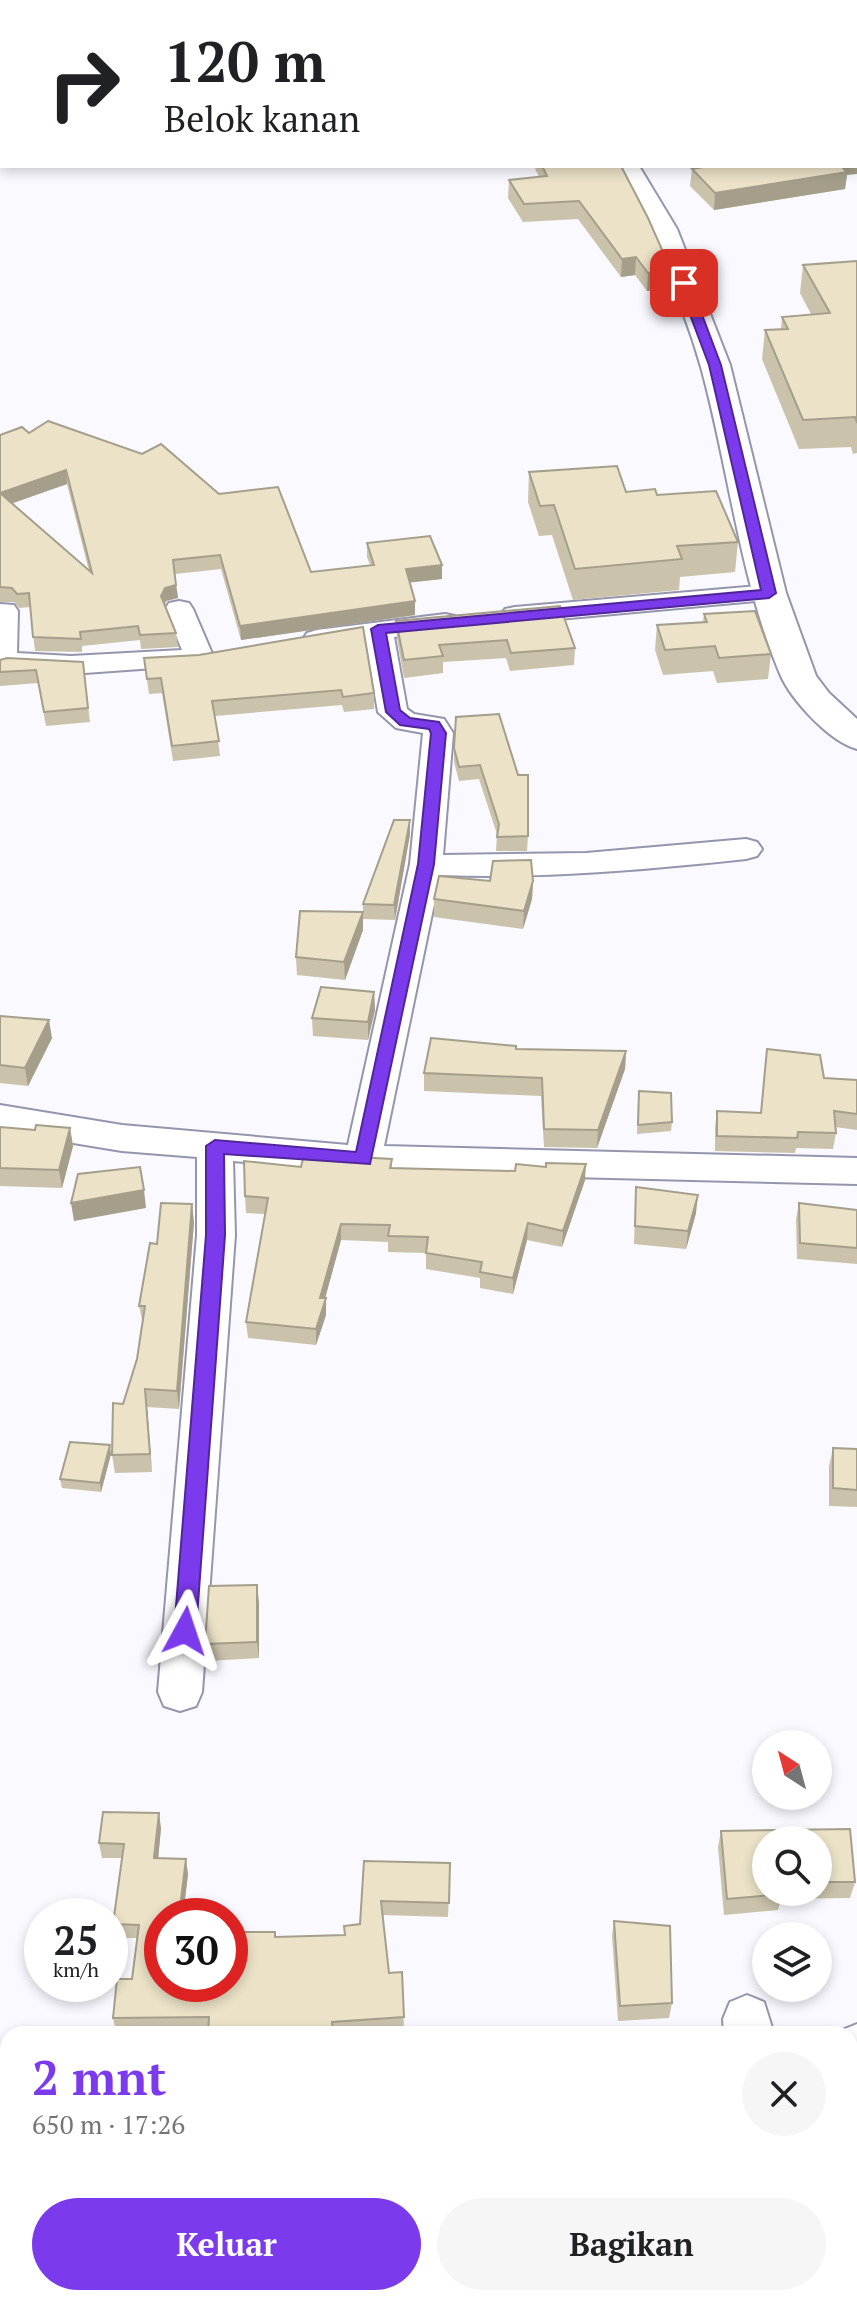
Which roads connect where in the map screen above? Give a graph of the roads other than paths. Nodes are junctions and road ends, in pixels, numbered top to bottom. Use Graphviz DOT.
graph roads {
  1 [pos="627,168"];
  2 [pos="769,593"];
  3 [pos="179,609"];
  4 [pos="4,611"];
  5 [pos="378,629"];
  6 [pos="289,644"];
  7 [pos="229,653"];
  8 [pos="200,658"];
  9 [pos="1,661"];
  10 [pos="857,738"];
  11 [pos="746,849"];
  12 [pos="426,864"];
  13 [pos="0,1118"];
  14 [pos="215,1146"];
  15 [pos="363,1159"];
  16 [pos="857,1171"];
  17 [pos="180,1692"];
  1 -- 2 [label="main road"];
  2 -- 5 [label="street"];
  2 -- 10 [label="main road"];
  3 -- 8 [label="street"];
  4 -- 9 [label="street"];
  5 -- 6 [label="street"];
  5 -- 12 [label="street"];
  7 -- 8 [label="street"];
  8 -- 9 [label="street"];
  11 -- 12 [label="street"];
  12 -- 15 [label="street"];
  13 -- 14 [label="street"];
  14 -- 15 [label="street"];
  14 -- 17 [label="street"];
  15 -- 16 [label="street"];
}
